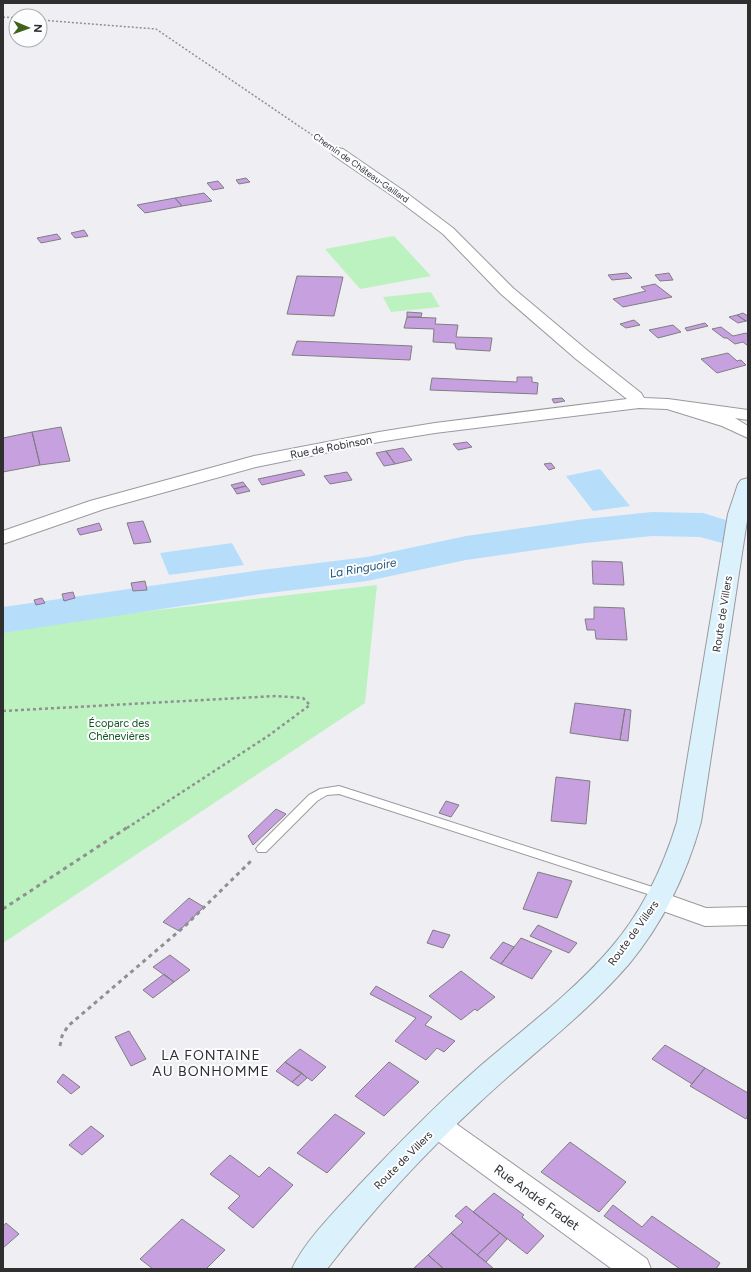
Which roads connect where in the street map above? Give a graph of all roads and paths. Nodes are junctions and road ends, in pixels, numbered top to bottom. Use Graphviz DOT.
graph roads {
  1 [pos="48,21"];
  2 [pos="338,152"];
  3 [pos="639,403"];
  4 [pos="668,404"];
  5 [pos="748,415"];
  6 [pos="748,433"];
  7 [pos="748,484"];
  8 [pos="3,538"];
  9 [pos="3,710"];
  10 [pos="262,849"];
  11 [pos="659,897"];
  12 [pos="3,909"];
  13 [pos="748,916"];
  14 [pos="60,1046"];
  15 [pos="438,1126"];
  16 [pos="308,1269"];
  17 [pos="636,1269"];
  1 -- 2 [label="path, Chemin de Château-Gaillard"];
  2 -- 3 [label="street, Chemin de Château-Gaillard"];
  3 -- 4 [label="street, Rue de Robinson"];
  3 -- 8 [label="street, Rue de Robinson"];
  4 -- 5 [label="street, Rue de Robinson"];
  4 -- 6 [label="street, Rue de Robinson"];
  7 -- 11 [label="main road, Route de Villers"];
  9 -- 12 [label="path"];
  10 -- 11 [label="lane"];
  10 -- 14 [label="path"];
  11 -- 13 [label="street"];
  11 -- 15 [label="main road, Route de Villers"];
  15 -- 16 [label="main road, Route de Villers"];
  15 -- 17 [label="street, Rue André Fradet"];
}
